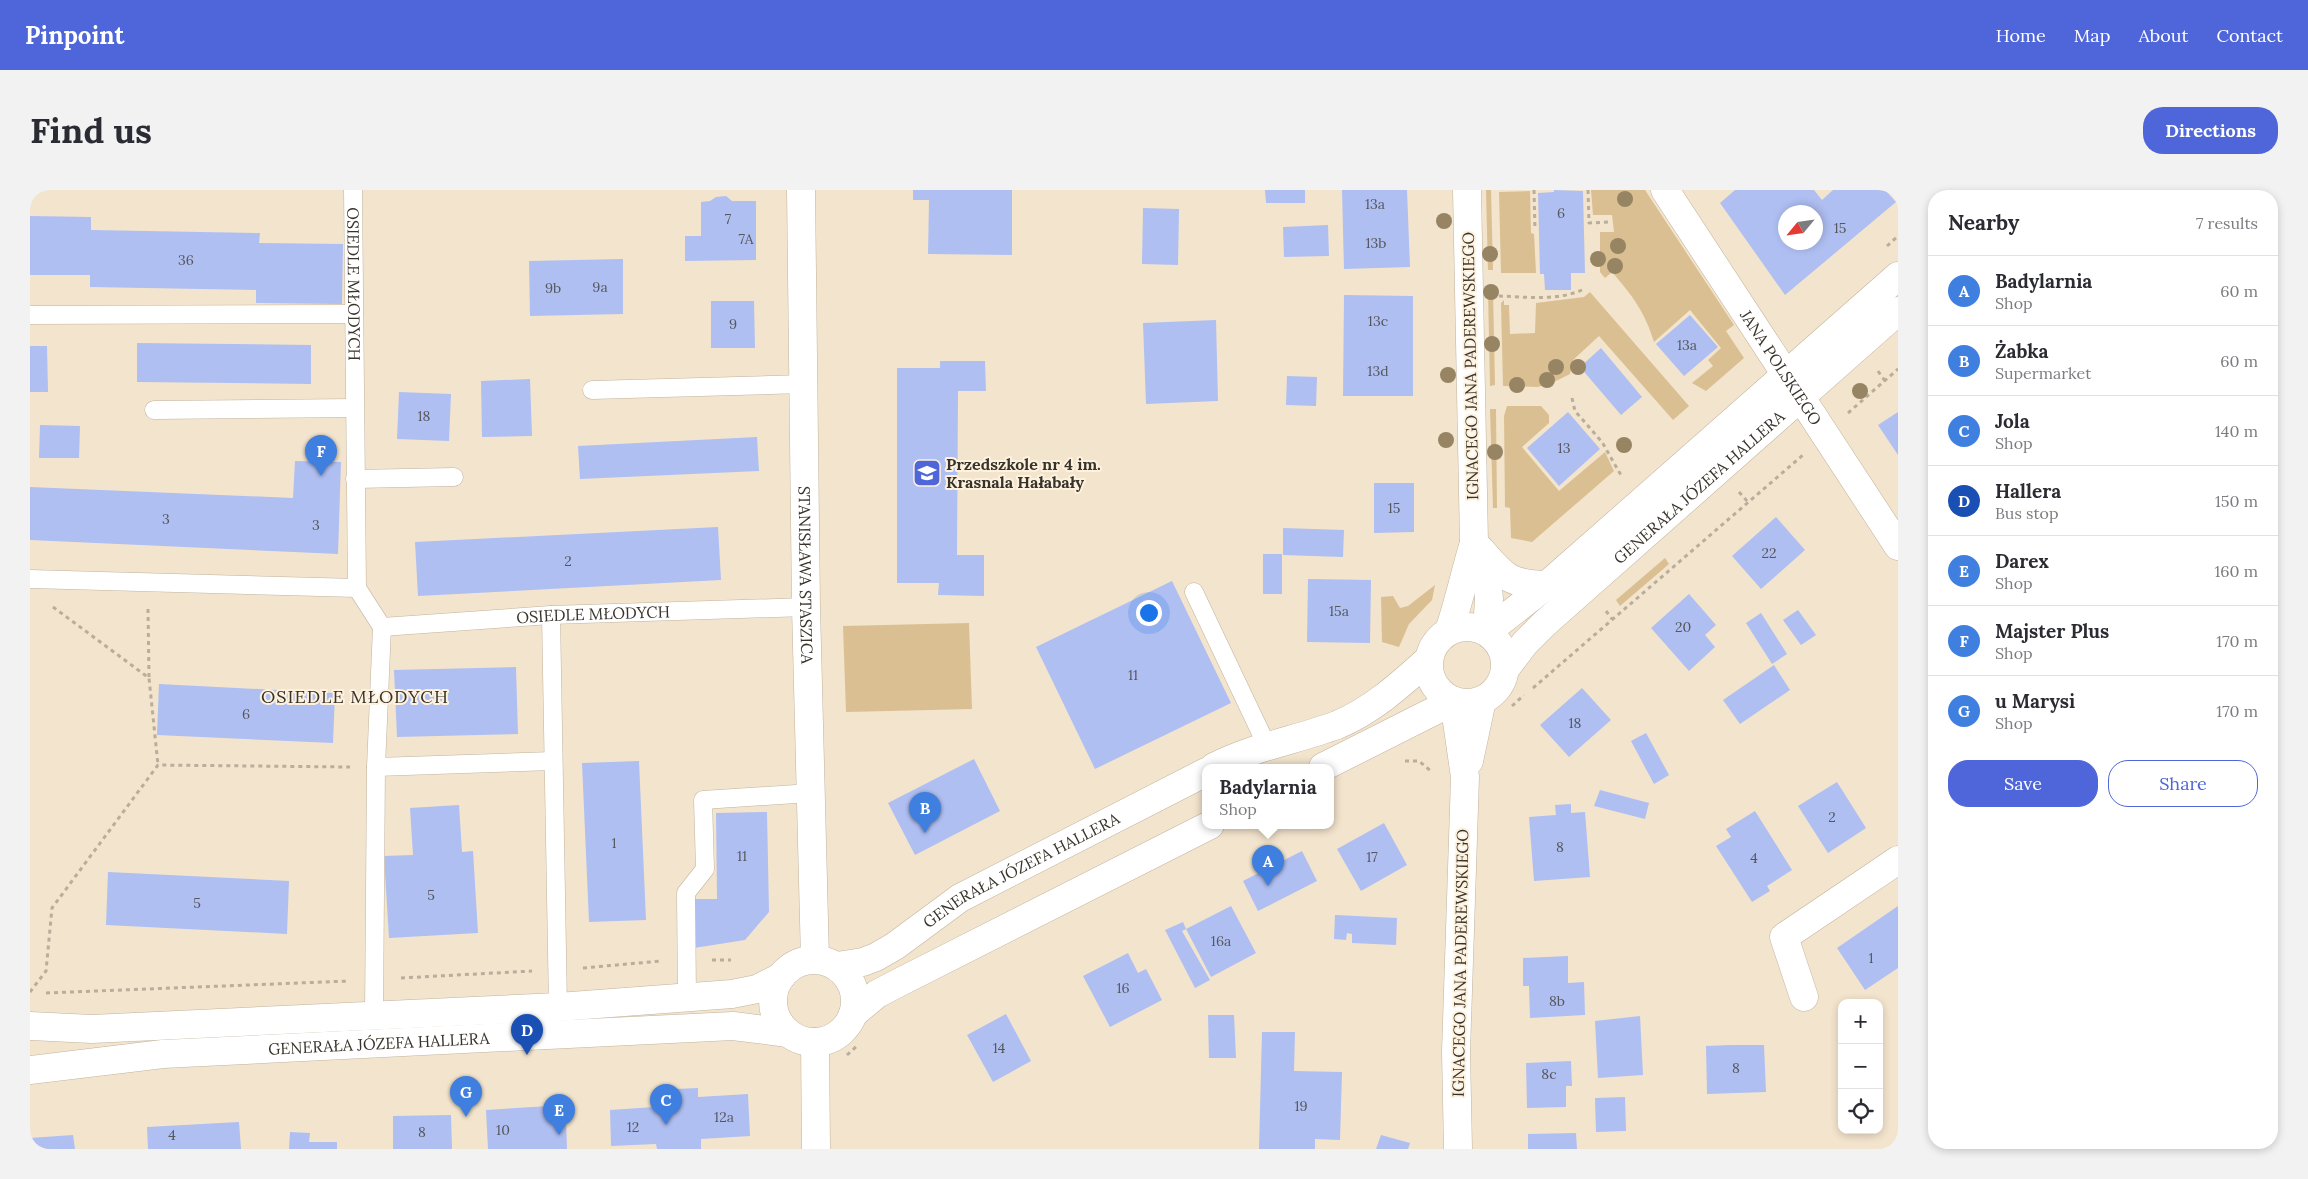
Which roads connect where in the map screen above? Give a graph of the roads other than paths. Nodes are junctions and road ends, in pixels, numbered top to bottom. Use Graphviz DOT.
graph roads {
  1 [pos="353,190"];
  2 [pos="801,190"];
  3 [pos="1467,190"];
  4 [pos="1666,190"];
  5 [pos="1898,276"];
  6 [pos="1898,311"];
  7 [pos="354,314"];
  8 [pos="30,315"];
  9 [pos="1786,374"];
  10 [pos="804,384"];
  11 [pos="592,390"];
  12 [pos="1800,398"];
  13 [pos="354,408"];
  14 [pos="154,410"];
  15 [pos="454,477"];
  16 [pos="355,479"];
  17 [pos="1474,542"];
  18 [pos="1898,546"];
  19 [pos="30,579"];
  20 [pos="1547,586"];
  21 [pos="357,588"];
  22 [pos="1194,592"];
  23 [pos="806,607"];
  24 [pos="552,616"];
  25 [pos="382,628"];
  26 [pos="1449,631"];
  27 [pos="1487,632"];
  28 [pos="1429,659"];
  29 [pos="1506,668"];
  30 [pos="1482,700"];
  31 [pos="1454,701"];
  32 [pos="1267,746"];
  33 [pos="553,761"];
  34 [pos="1222,764"];
  35 [pos="1329,764"];
  36 [pos="376,768"];
  37 [pos="1202,774"];
  38 [pos="1465,777"];
  39 [pos="810,793"];
  40 [pos="1202,829"];
  41 [pos="1898,860"];
  42 [pos="826,963"];
  43 [pos="781,977"];
  44 [pos="687,997"];
  45 [pos="1804,997"];
  46 [pos="558,1007"];
  47 [pos="853,1014"];
  48 [pos="374,1015"];
  49 [pos="30,1026"];
  50 [pos="788,1033"];
  51 [pos="815,1042"];
  52 [pos="30,1070"];
  53 [pos="816,1149"];
  54 [pos="1458,1149"];
  1 -- 7 [label="lane, OSIEDLE MŁODYCH"];
  2 -- 10 [label="street, STANISŁAWA STASZICA"];
  3 -- 17 [label="street, IGNACEGO JANA PADEREWSKIEGO"];
  4 -- 9 [label="street, JANA POLSKIEGO"];
  5 -- 9 [label="street, GENERAŁA JÓZEFA HALLERA"];
  6 -- 12 [label="street, GENERAŁA JÓZEFA HALLERA"];
  7 -- 8 [label="lane"];
  7 -- 13 [label="lane, OSIEDLE MŁODYCH"];
  9 -- 12 [label="street, JANA POLSKIEGO"];
  9 -- 20 [label="street, GENERAŁA JÓZEFA HALLERA"];
  10 -- 11 [label="lane"];
  10 -- 23 [label="street, STANISŁAWA STASZICA"];
  12 -- 18 [label="street, JANA POLSKIEGO"];
  12 -- 29 [label="street, GENERAŁA JÓZEFA HALLERA"];
  13 -- 14 [label="lane"];
  13 -- 16 [label="lane, OSIEDLE MŁODYCH"];
  15 -- 16 [label="lane"];
  16 -- 21 [label="lane, OSIEDLE MŁODYCH"];
  17 -- 20 [label="street"];
  17 -- 26 [label="street, IGNACEGO JANA PADEREWSKIEGO"];
  17 -- 27 [label="street, IGNACEGO JANA PADEREWSKIEGO"];
  19 -- 21 [label="lane"];
  20 -- 27 [label="street, GENERAŁA JÓZEFA HALLERA"];
  21 -- 25 [label="lane"];
  22 -- 32 [label="lane"];
  23 -- 24 [label="lane, OSIEDLE MŁODYCH"];
  23 -- 39 [label="street, STANISŁAWA STASZICA"];
  24 -- 25 [label="lane, OSIEDLE MŁODYCH"];
  24 -- 33 [label="lane"];
  25 -- 36 [label="lane"];
  26 -- 27 [label="street"];
  26 -- 28 [label="street"];
  27 -- 29 [label="street"];
  28 -- 31 [label="street"];
  28 -- 32 [label="street"];
  29 -- 30 [label="street"];
  30 -- 31 [label="street"];
  30 -- 38 [label="street, IGNACEGO JANA PADEREWSKIEGO"];
  31 -- 35 [label="street"];
  31 -- 38 [label="street, IGNACEGO JANA PADEREWSKIEGO"];
  32 -- 34 [label="street"];
  33 -- 36 [label="lane"];
  33 -- 46 [label="lane"];
  36 -- 48 [label="lane"];
  37 -- 42 [label="street, GENERAŁA JÓZEFA HALLERA"];
  38 -- 54 [label="street, IGNACEGO JANA PADEREWSKIEGO"];
  39 -- 42 [label="street, STANISŁAWA STASZICA"];
  39 -- 44 [label="lane"];
  40 -- 47 [label="street"];
  41 -- 45 [label="street"];
  42 -- 43 [label="street"];
  42 -- 47 [label="street"];
  43 -- 44 [label="street, GENERAŁA JÓZEFA HALLERA"];
  43 -- 50 [label="street"];
  44 -- 46 [label="street, GENERAŁA JÓZEFA HALLERA"];
  46 -- 48 [label="street, GENERAŁA JÓZEFA HALLERA"];
  47 -- 51 [label="street"];
  48 -- 49 [label="street, GENERAŁA JÓZEFA HALLERA"];
  50 -- 51 [label="street"];
  50 -- 52 [label="street, GENERAŁA JÓZEFA HALLERA"];
  51 -- 53 [label="street"];
}
